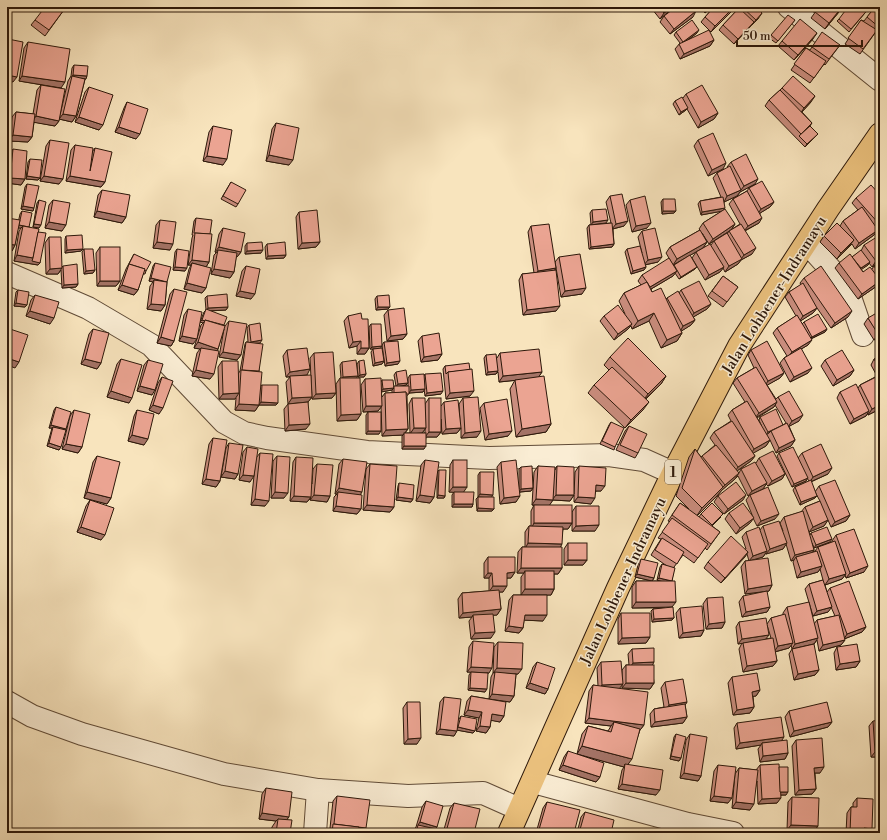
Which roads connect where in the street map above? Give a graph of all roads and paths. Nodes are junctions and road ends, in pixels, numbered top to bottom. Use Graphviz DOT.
graph roads {
  1 [pos="789,7"];
  2 [pos="880,80"];
  3 [pos="880,134"];
  4 [pos="807,243"];
  5 [pos="7,273"];
  6 [pos="863,335"];
  7 [pos="660,467"];
  8 [pos="7,702"];
  9 [pos="532,782"];
  10 [pos="318,790"];
  11 [pos="506,803"];
  12 [pos="315,833"];
  13 [pos="509,833"];
  14 [pos="733,833"];
  1 -- 2 [label="street"];
  3 -- 4 [label="highway, Jalan Lohbener-Indramayu / 1"];
  4 -- 6 [label="street"];
  4 -- 7 [label="highway, Jalan Lohbener-Indramayu / 1"];
  5 -- 7 [label="street"];
  7 -- 9 [label="highway, Jalan Lohbener-Indramayu / 1"];
  8 -- 10 [label="street"];
  9 -- 11 [label="highway, Jalan Lohbener-Indramayu / 1"];
  9 -- 14 [label="street"];
  10 -- 11 [label="street"];
  10 -- 12 [label="street"];
  11 -- 13 [label="highway, Jalan Lohbener-Indramayu / 1"];
}
